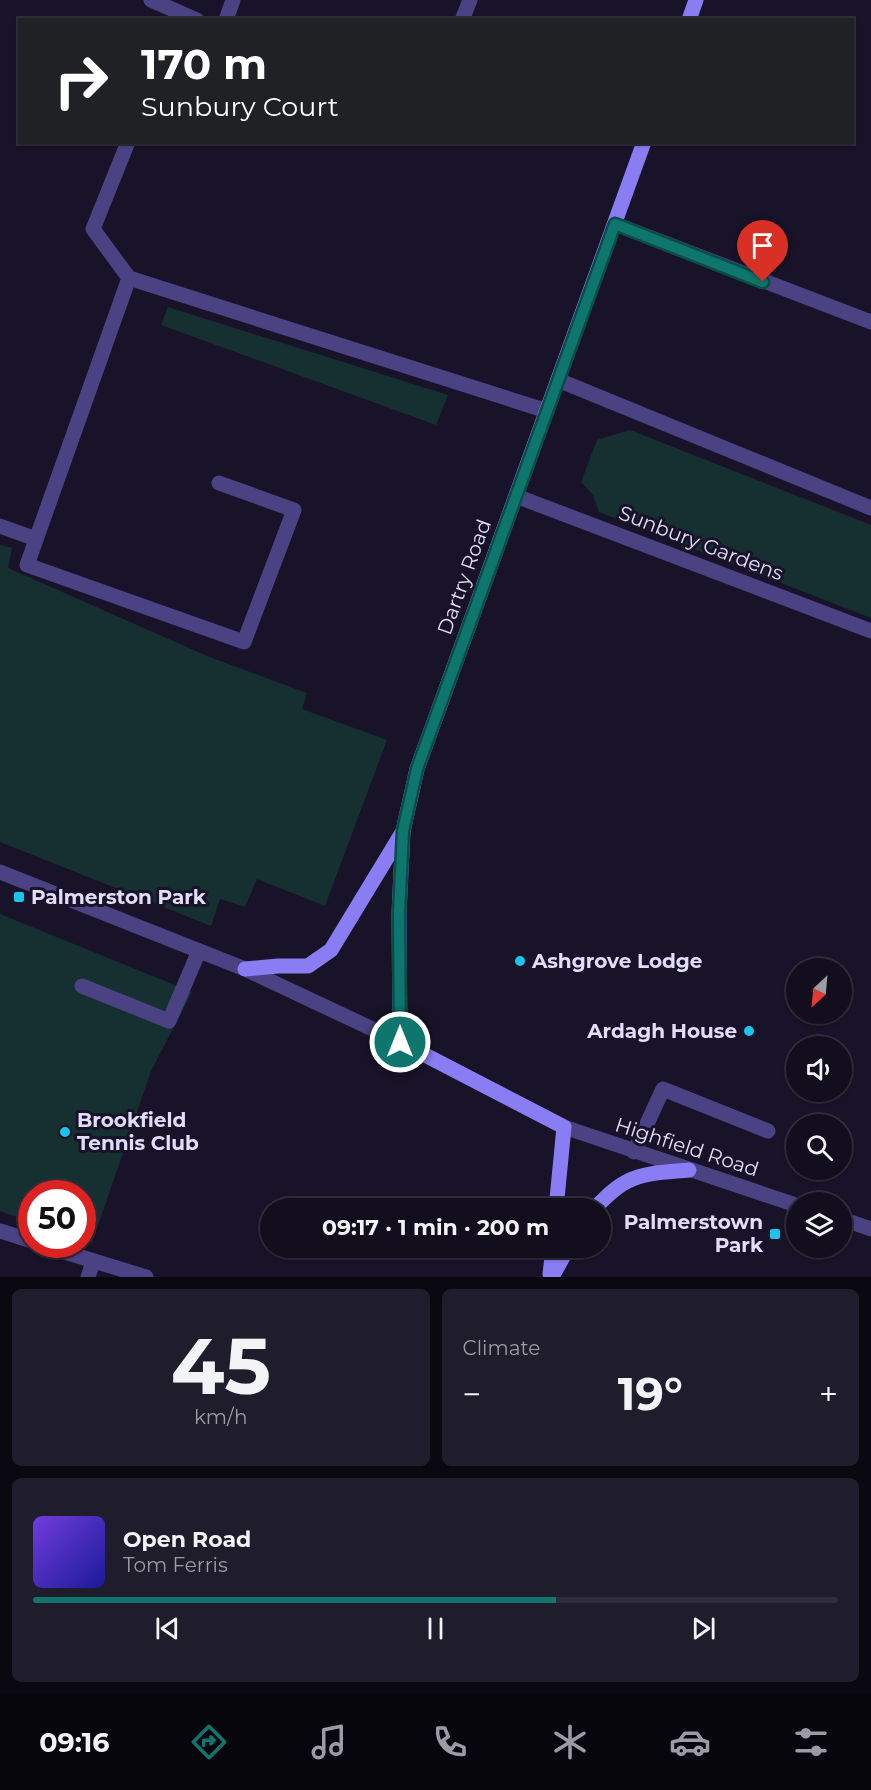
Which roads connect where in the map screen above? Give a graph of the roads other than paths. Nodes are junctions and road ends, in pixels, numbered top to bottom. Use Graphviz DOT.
graph roads {
  1 [pos="151,0"];
  2 [pos="234,0"];
  3 [pos="470,0"];
  4 [pos="696,0"];
  5 [pos="180,16"];
  6 [pos="227,18"];
  7 [pos="463,18"];
  8 [pos="690,18"];
  9 [pos="127,144"];
  10 [pos="643,144"];
  11 [pos="615,224"];
  12 [pos="129,278"];
  13 [pos="871,322"];
  14 [pos="558,380"];
  15 [pos="547,411"];
  16 [pos="219,483"];
  17 [pos="516,496"];
  18 [pos="871,508"];
  19 [pos="0,526"];
  20 [pos="36,539"];
  21 [pos="871,632"];
  22 [pos="403,831"];
  23 [pos="0,872"];
  24 [pos="200,951"];
  25 [pos="245,969"];
  26 [pos="82,986"];
  27 [pos="400,1042"];
  28 [pos="564,1127"];
  29 [pos="768,1131"];
  30 [pos="634,1152"];
  31 [pos="689,1170"];
  32 [pos="557,1198"];
  33 [pos="605,1198"];
  34 [pos="786,1202"];
  35 [pos="852,1222"];
  36 [pos="871,1229"];
  37 [pos="0,1231"];
  38 [pos="18,1237"];
  39 [pos="81,1258"];
  40 [pos="552,1258"];
  41 [pos="562,1258"];
  42 [pos="93,1262"];
  43 [pos="88,1277"];
  44 [pos="146,1277"];
  45 [pos="551,1277"];
  1 -- 5 [label="street"];
  2 -- 6 [label="street"];
  3 -- 7 [label="street"];
  4 -- 8 [label="main road"];
  9 -- 12 [label="street"];
  10 -- 11 [label="main road, Dartry Road"];
  11 -- 13 [label="street"];
  11 -- 14 [label="main road, Dartry Road"];
  12 -- 15 [label="street"];
  12 -- 20 [label="street"];
  14 -- 15 [label="main road, Dartry Road"];
  14 -- 18 [label="street"];
  15 -- 17 [label="main road, Dartry Road"];
  16 -- 20 [label="street"];
  17 -- 21 [label="street, Sunbury Gardens"];
  17 -- 22 [label="main road, Dartry Road"];
  19 -- 20 [label="street"];
  22 -- 25 [label="main road"];
  22 -- 27 [label="main road, Dartry Road"];
  23 -- 24 [label="street"];
  24 -- 25 [label="street"];
  24 -- 26 [label="street"];
  25 -- 27 [label="street"];
  27 -- 28 [label="main road"];
  28 -- 30 [label="street, Highfield Road"];
  28 -- 32 [label="main road"];
  29 -- 30 [label="street"];
  30 -- 31 [label="street, Highfield Road"];
  31 -- 33 [label="main road"];
  31 -- 34 [label="street, Highfield Road"];
  35 -- 36 [label="street"];
  37 -- 38 [label="street"];
  39 -- 42 [label="street"];
  40 -- 45 [label="main road"];
  41 -- 45 [label="main road"];
  42 -- 43 [label="street"];
  42 -- 44 [label="street"];
}
